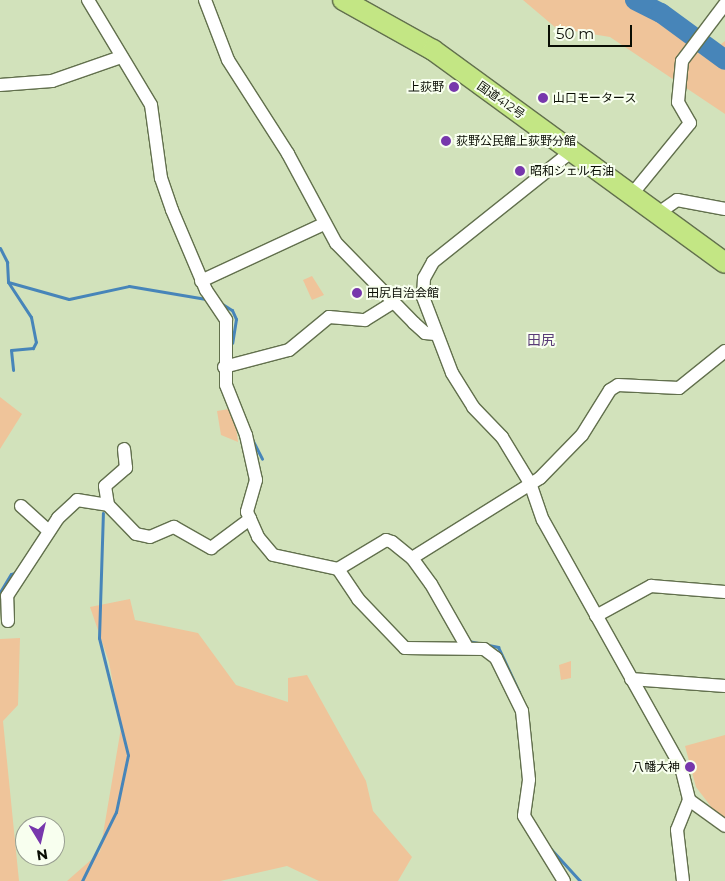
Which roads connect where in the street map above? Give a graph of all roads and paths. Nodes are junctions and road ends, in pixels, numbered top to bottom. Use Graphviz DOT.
graph roads {
  1 [pos="88,0"];
  2 [pos="205,0"];
  3 [pos="350,1"];
  4 [pos="725,4"];
  5 [pos="121,57"];
  6 [pos="0,85"];
  7 [pos="572,151"];
  8 [pos="632,193"];
  9 [pos="725,209"];
  10 [pos="660,212"];
  11 [pos="324,224"];
  12 [pos="725,263"];
  13 [pos="208,292"];
  14 [pos="394,302"];
  15 [pos="435,334"];
  16 [pos="725,351"];
  17 [pos="229,366"];
  18 [pos="124,449"];
  19 [pos="530,483"];
  20 [pos="108,505"];
  21 [pos="21,506"];
  22 [pos="250,519"];
  23 [pos="48,530"];
  24 [pos="412,558"];
  25 [pos="342,567"];
  26 [pos="725,592"];
  27 [pos="596,616"];
  28 [pos="4,619"];
  29 [pos="465,643"];
  30 [pos="631,679"];
  31 [pos="725,686"];
  32 [pos="689,800"];
  33 [pos="725,826"];
  34 [pos="564,881"];
  35 [pos="683,881"];
  1 -- 5 [label="street"];
  2 -- 11 [label="street"];
  3 -- 7 [label="highway, 国道412号"];
  4 -- 8 [label="street"];
  5 -- 6 [label="street"];
  5 -- 13 [label="street"];
  7 -- 8 [label="highway, 国道412号"];
  7 -- 15 [label="street"];
  8 -- 10 [label="highway, 国道412号"];
  9 -- 10 [label="street"];
  10 -- 12 [label="highway, 国道412号"];
  11 -- 13 [label="street"];
  11 -- 14 [label="street"];
  13 -- 17 [label="street"];
  14 -- 15 [label="street"];
  14 -- 17 [label="street"];
  15 -- 19 [label="street"];
  16 -- 19 [label="street"];
  17 -- 22 [label="street"];
  18 -- 20 [label="street"];
  19 -- 24 [label="street"];
  19 -- 27 [label="street"];
  20 -- 22 [label="street"];
  20 -- 23 [label="street"];
  21 -- 23 [label="street"];
  22 -- 25 [label="street"];
  23 -- 28 [label="street"];
  24 -- 25 [label="street"];
  24 -- 29 [label="street"];
  25 -- 29 [label="street"];
  26 -- 27 [label="street"];
  27 -- 30 [label="street"];
  29 -- 34 [label="street"];
  30 -- 31 [label="street"];
  30 -- 32 [label="street"];
  32 -- 33 [label="street"];
  32 -- 35 [label="street"];
}
